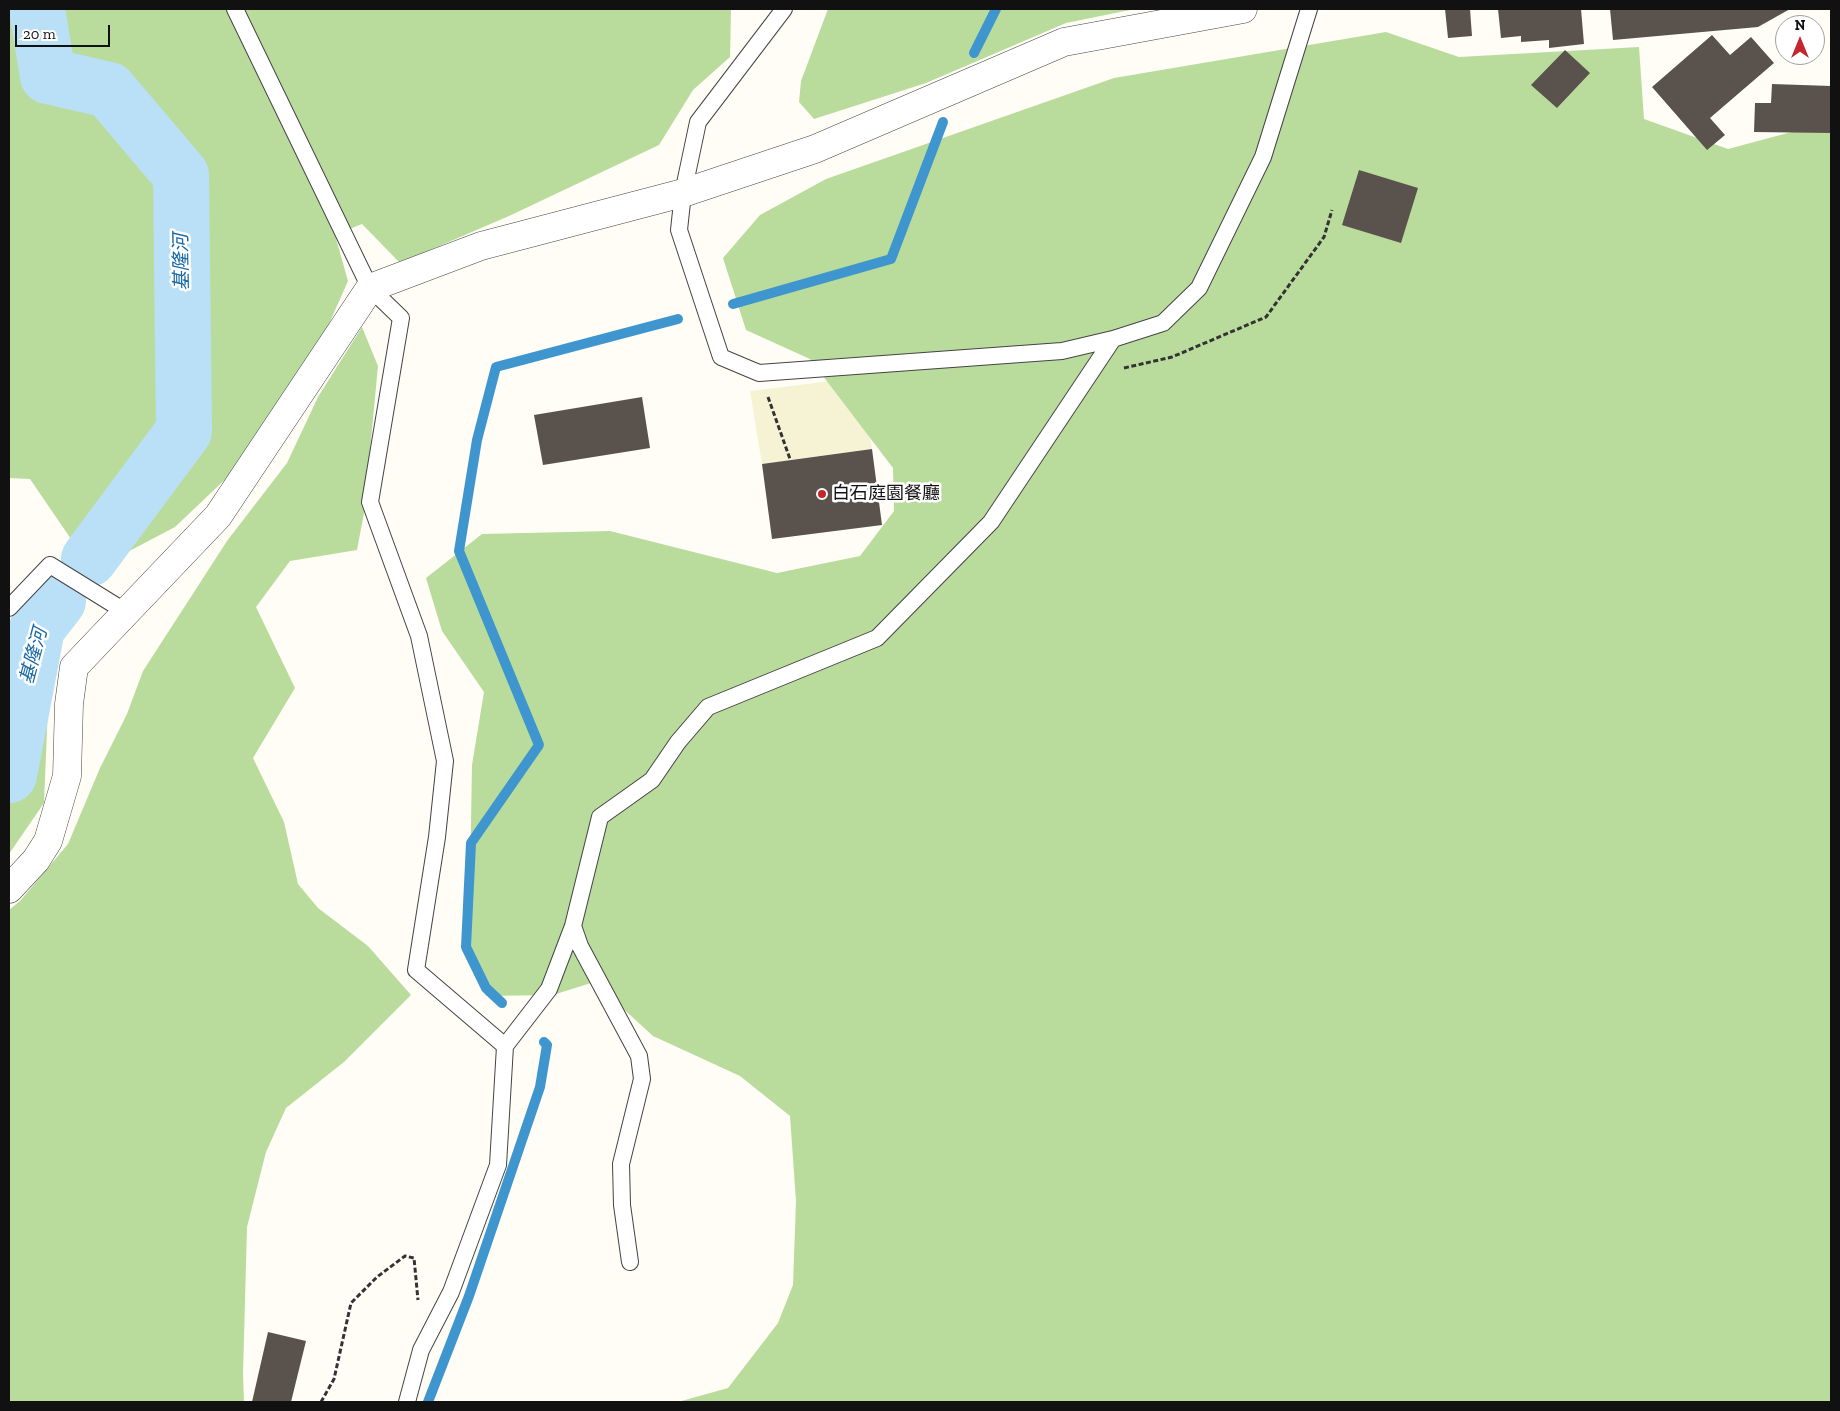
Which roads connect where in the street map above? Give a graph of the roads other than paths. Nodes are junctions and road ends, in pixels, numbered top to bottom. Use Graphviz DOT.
graph roads {
  1 [pos="235,9"];
  2 [pos="784,9"];
  3 [pos="1243,9"];
  4 [pos="1308,9"];
  5 [pos="683,193"];
  6 [pos="370,288"];
  7 [pos="1113,339"];
  8 [pos="9,608"];
  9 [pos="126,612"];
  10 [pos="9,889"];
  11 [pos="573,926"];
  12 [pos="505,1046"];
  13 [pos="630,1262"];
  14 [pos="406,1402"];
  1 -- 6 [label="lane"];
  2 -- 5 [label="lane"];
  3 -- 5 [label="street"];
  4 -- 7 [label="lane"];
  5 -- 6 [label="street"];
  5 -- 7 [label="lane"];
  6 -- 9 [label="street"];
  6 -- 12 [label="lane"];
  7 -- 11 [label="lane"];
  8 -- 9 [label="lane"];
  9 -- 10 [label="street"];
  11 -- 12 [label="lane"];
  11 -- 13 [label="lane"];
  12 -- 14 [label="lane"];
}
